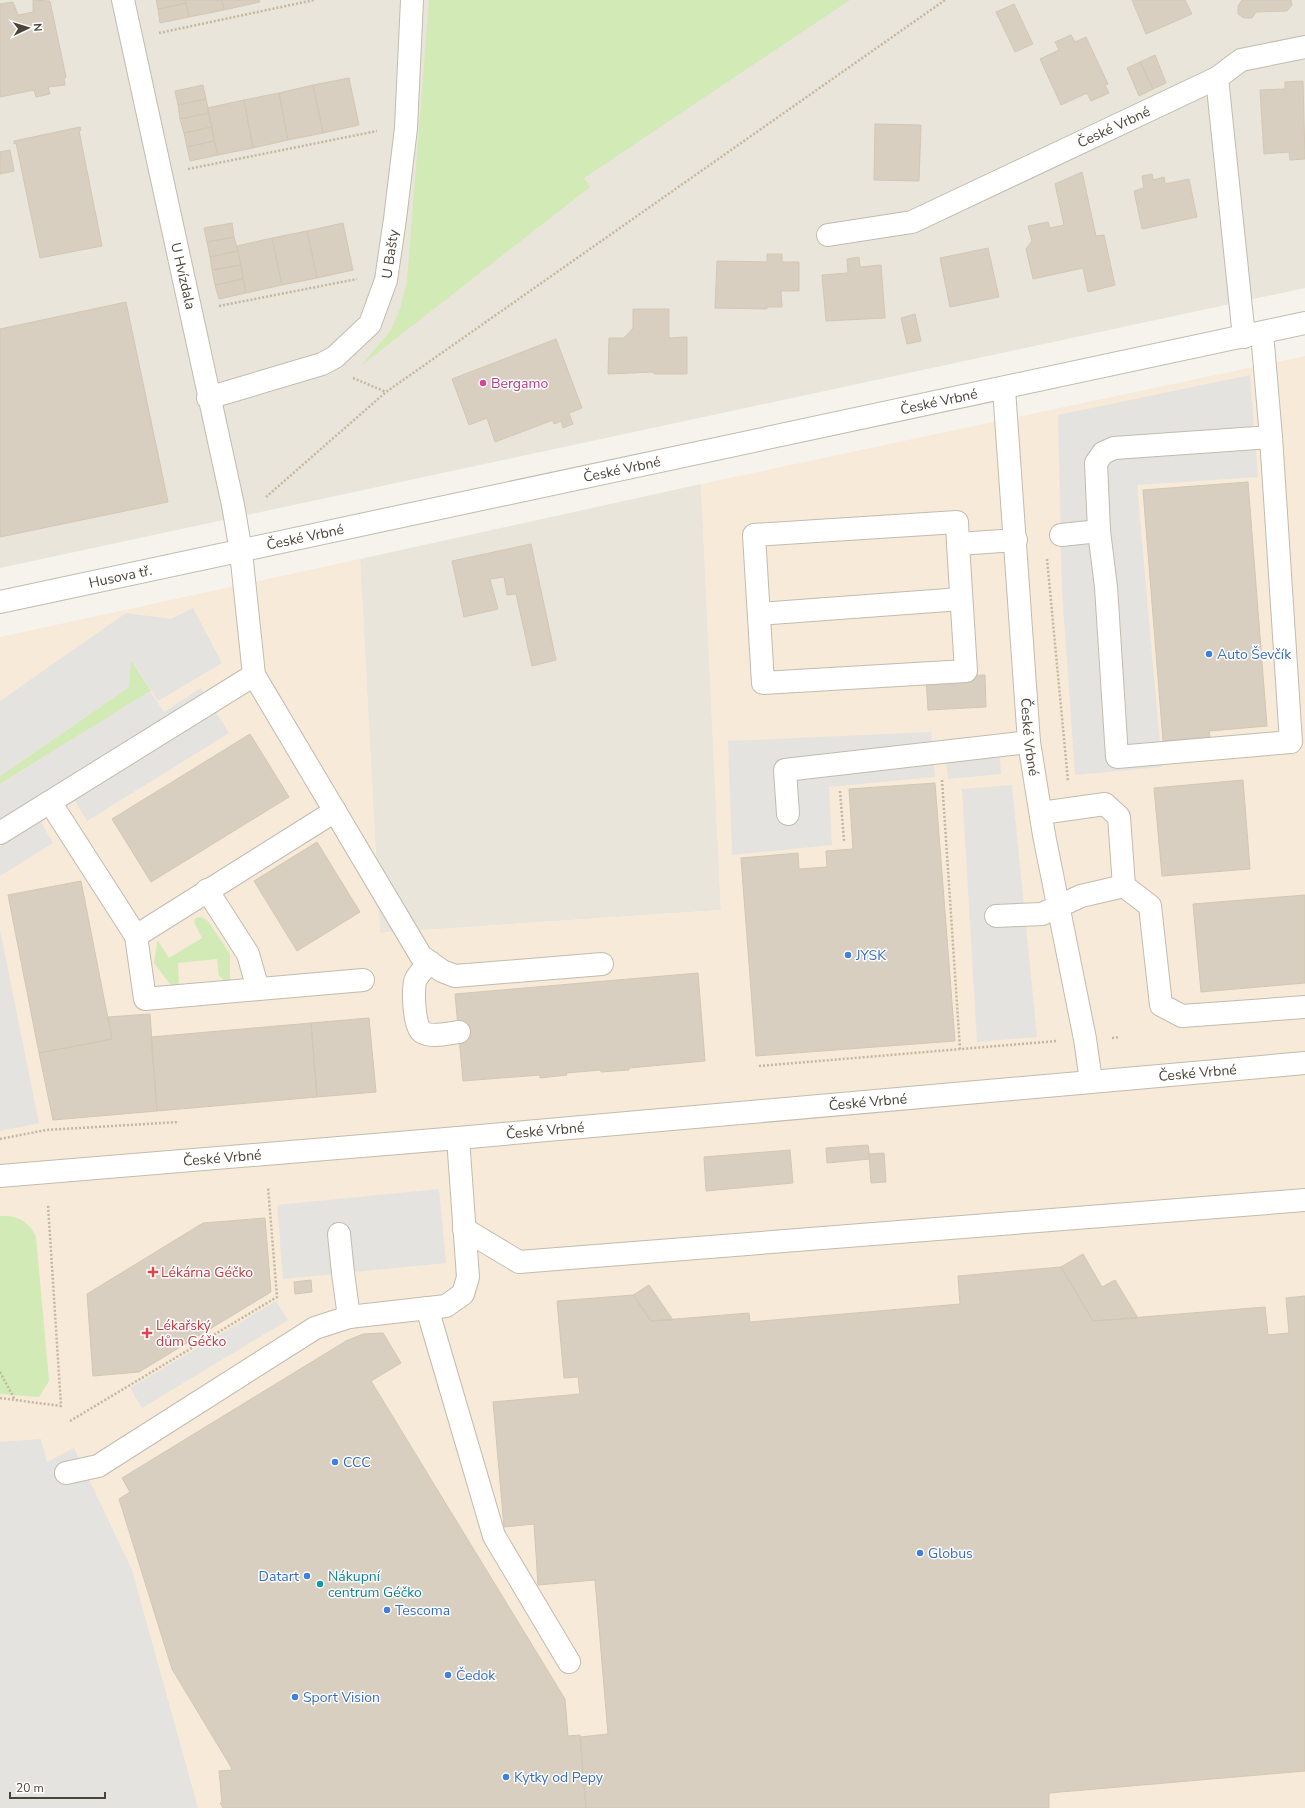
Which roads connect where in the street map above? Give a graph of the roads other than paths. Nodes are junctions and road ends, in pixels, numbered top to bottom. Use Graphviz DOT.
graph roads {
  1 [pos="123,0"];
  2 [pos="412,0"];
  3 [pos="1305,47"];
  4 [pos="1218,78"];
  5 [pos="828,235"];
  6 [pos="1305,323"];
  7 [pos="1253,335"];
  8 [pos="1004,389"];
  9 [pos="208,398"];
  10 [pos="1271,437"];
  11 [pos="1099,531"];
  12 [pos="1061,535"];
  13 [pos="1016,540"];
  14 [pos="958,544"];
  15 [pos="241,552"];
  16 [pos="961,600"];
  17 [pos="0,602"];
  18 [pos="759,614"];
  19 [pos="254,675"];
  20 [pos="1029,742"];
  21 [pos="50,802"];
  22 [pos="335,811"];
  23 [pos="1041,813"];
  24 [pos="788,814"];
  25 [pos="0,833"];
  26 [pos="1124,886"];
  27 [pos="207,890"];
  28 [pos="1057,906"];
  29 [pos="996,916"];
  30 [pos="136,936"];
  31 [pos="430,962"];
  32 [pos="602,964"];
  33 [pos="363,980"];
  34 [pos="258,989"];
  35 [pos="1305,1007"];
  36 [pos="459,1032"];
  37 [pos="1305,1063"];
  38 [pos="1091,1081"];
  39 [pos="458,1138"];
  40 [pos="0,1176"];
  41 [pos="1305,1200"];
  42 [pos="464,1229"];
  43 [pos="339,1234"];
  44 [pos="427,1308"];
  45 [pos="349,1317"];
  46 [pos="66,1473"];
  47 [pos="569,1662"];
  1 -- 9 [label="street, U Hvízdala"];
  2 -- 9 [label="street, U Bašty"];
  3 -- 4 [label="street, České Vrbné"];
  4 -- 5 [label="street, České Vrbné"];
  4 -- 7 [label="street"];
  6 -- 7 [label="street, České Vrbné"];
  7 -- 8 [label="street, České Vrbné"];
  7 -- 10 [label="street"];
  8 -- 13 [label="street, České Vrbné"];
  8 -- 15 [label="street, České Vrbné"];
  9 -- 15 [label="street, U Hvízdala"];
  10 -- 11 [label="street"];
  10 -- 11 [label="street"];
  11 -- 12 [label="street"];
  13 -- 14 [label="street"];
  13 -- 20 [label="street, České Vrbné"];
  14 -- 16 [label="street"];
  14 -- 18 [label="street"];
  15 -- 17 [label="street, Husova tř."];
  15 -- 19 [label="street, U Hvízdala"];
  16 -- 18 [label="street"];
  16 -- 18 [label="street"];
  19 -- 21 [label="street"];
  19 -- 22 [label="street"];
  20 -- 23 [label="street, České Vrbné"];
  20 -- 24 [label="street"];
  21 -- 25 [label="street"];
  21 -- 30 [label="street"];
  22 -- 27 [label="street"];
  22 -- 31 [label="street"];
  23 -- 26 [label="street"];
  23 -- 28 [label="street, České Vrbné"];
  26 -- 28 [label="street"];
  26 -- 35 [label="street"];
  27 -- 30 [label="street"];
  27 -- 34 [label="street"];
  28 -- 29 [label="street"];
  28 -- 38 [label="street, České Vrbné"];
  30 -- 34 [label="street"];
  31 -- 32 [label="street"];
  31 -- 36 [label="street"];
  33 -- 34 [label="street"];
  37 -- 38 [label="street, České Vrbné"];
  38 -- 39 [label="street, České Vrbné"];
  39 -- 40 [label="street, České Vrbné"];
  39 -- 42 [label="street"];
  41 -- 42 [label="street"];
  42 -- 44 [label="street"];
  43 -- 45 [label="street"];
  44 -- 45 [label="street"];
  44 -- 47 [label="street"];
  45 -- 46 [label="street"];
}
